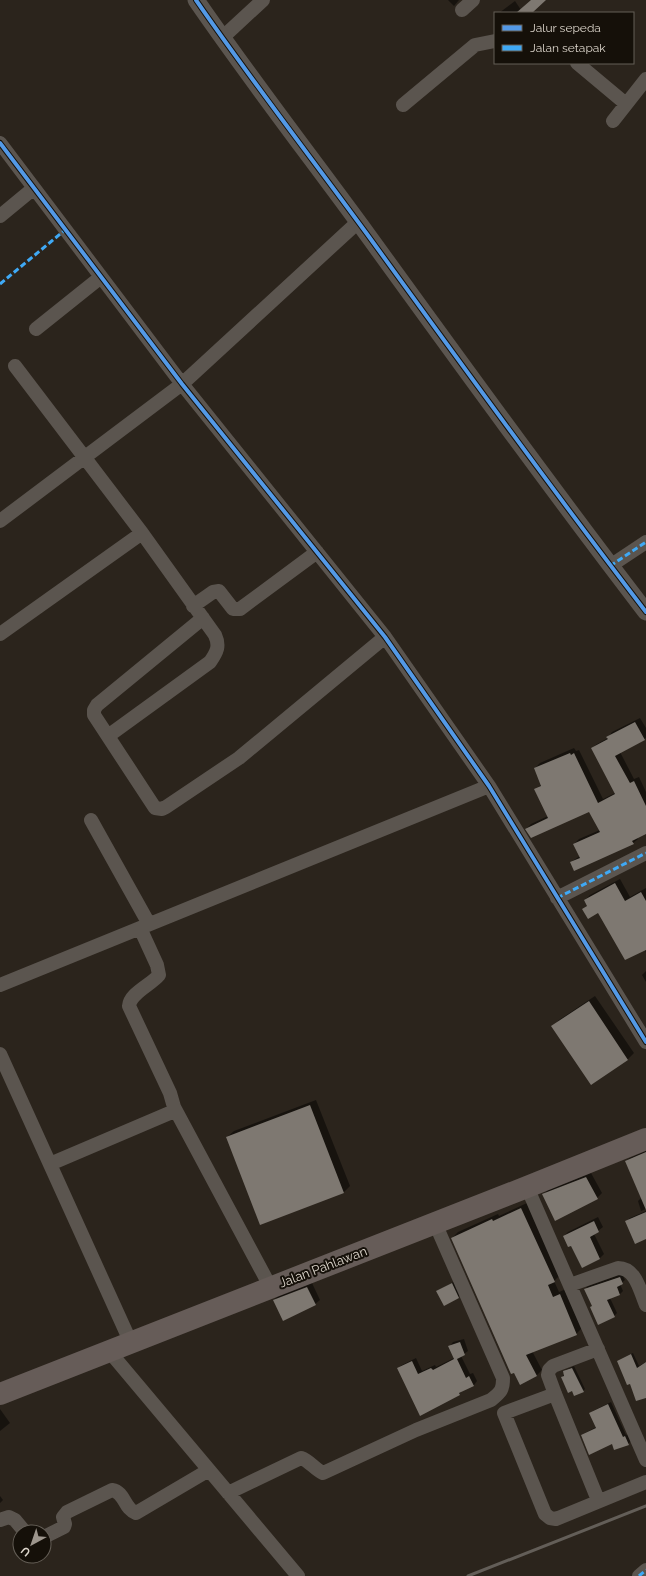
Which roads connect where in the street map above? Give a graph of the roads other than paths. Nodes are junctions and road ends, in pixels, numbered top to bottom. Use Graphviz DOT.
graph roads {
  1 [pos="196,0"];
  2 [pos="263,0"];
  3 [pos="473,0"];
  4 [pos="462,10"];
  5 [pos="222,38"];
  6 [pos="494,41"];
  7 [pos="578,64"];
  8 [pos="646,79"];
  9 [pos="626,104"];
  10 [pos="403,105"];
  11 [pos="613,121"];
  12 [pos="0,143"];
  13 [pos="34,188"];
  14 [pos="0,216"];
  15 [pos="358,222"];
  16 [pos="101,277"];
  17 [pos="36,329"];
  18 [pos="15,366"];
  19 [pos="182,384"];
  20 [pos="84,458"];
  21 [pos="0,521"];
  22 [pos="142,533"];
  23 [pos="646,542"];
  24 [pos="316,552"];
  25 [pos="610,566"];
  26 [pos="193,606"];
  27 [pos="646,612"];
  28 [pos="203,618"];
  29 [pos="0,634"];
  30 [pos="385,637"];
  31 [pos="108,736"];
  32 [pos="489,786"];
  33 [pos="90,820"];
  34 [pos="646,853"];
  35 [pos="557,898"];
  36 [pos="145,926"];
  37 [pos="0,985"];
  38 [pos="646,1042"];
  39 [pos="0,1054"];
  40 [pos="174,1107"];
  41 [pos="646,1139"];
  42 [pos="50,1164"];
  43 [pos="527,1187"];
  44 [pos="435,1223"];
  45 [pos="570,1285"];
  46 [pos="271,1288"];
  47 [pos="646,1305"];
  48 [pos="131,1343"];
  49 [pos="598,1349"];
  50 [pos="109,1351"];
  51 [pos="0,1394"];
  52 [pos="555,1394"];
  53 [pos="646,1460"];
  54 [pos="209,1470"];
  55 [pos="646,1482"];
  56 [pos="228,1492"];
  57 [pos="598,1500"];
  58 [pos="0,1520"];
  59 [pos="18,1524"];
  60 [pos="52,1533"];
  61 [pos="646,1570"];
  62 [pos="298,1576"];
  63 [pos="639,1576"];
  1 -- 5 [label="street"];
  2 -- 5 [label="street"];
  3 -- 4 [label="street"];
  5 -- 15 [label="street"];
  6 -- 10 [label="street"];
  7 -- 9 [label="street"];
  8 -- 9 [label="street"];
  9 -- 11 [label="street"];
  12 -- 13 [label="street"];
  13 -- 14 [label="street"];
  13 -- 16 [label="street"];
  15 -- 19 [label="street"];
  15 -- 25 [label="street"];
  16 -- 17 [label="street"];
  16 -- 19 [label="street"];
  18 -- 20 [label="street"];
  19 -- 20 [label="street"];
  19 -- 24 [label="street"];
  20 -- 21 [label="street"];
  20 -- 22 [label="street"];
  22 -- 26 [label="street"];
  22 -- 29 [label="street"];
  23 -- 25 [label="street"];
  24 -- 26 [label="street"];
  24 -- 30 [label="street"];
  25 -- 27 [label="street"];
  26 -- 28 [label="street"];
  28 -- 31 [label="street"];
  28 -- 31 [label="street"];
  30 -- 31 [label="street"];
  30 -- 32 [label="street"];
  32 -- 35 [label="street"];
  32 -- 36 [label="street"];
  33 -- 36 [label="street"];
  34 -- 35 [label="street"];
  35 -- 38 [label="street"];
  36 -- 37 [label="street"];
  36 -- 40 [label="street"];
  39 -- 42 [label="street"];
  40 -- 42 [label="street"];
  40 -- 46 [label="street"];
  41 -- 43 [label="highway, Jalan Pahlawan"];
  42 -- 48 [label="street"];
  43 -- 44 [label="highway, Jalan Pahlawan"];
  43 -- 45 [label="street"];
  44 -- 46 [label="highway, Jalan Pahlawan"];
  44 -- 56 [label="street"];
  45 -- 47 [label="street"];
  45 -- 49 [label="street"];
  46 -- 48 [label="highway, Jalan Pahlawan"];
  48 -- 50 [label="highway, Jalan Pahlawan"];
  49 -- 52 [label="street"];
  49 -- 53 [label="street"];
  50 -- 51 [label="highway, Jalan Pahlawan"];
  50 -- 54 [label="street"];
  52 -- 57 [label="street"];
  52 -- 57 [label="street"];
  54 -- 56 [label="street"];
  54 -- 60 [label="street"];
  55 -- 57 [label="street"];
  56 -- 62 [label="street"];
  58 -- 59 [label="street"];
  61 -- 63 [label="street"];
}
